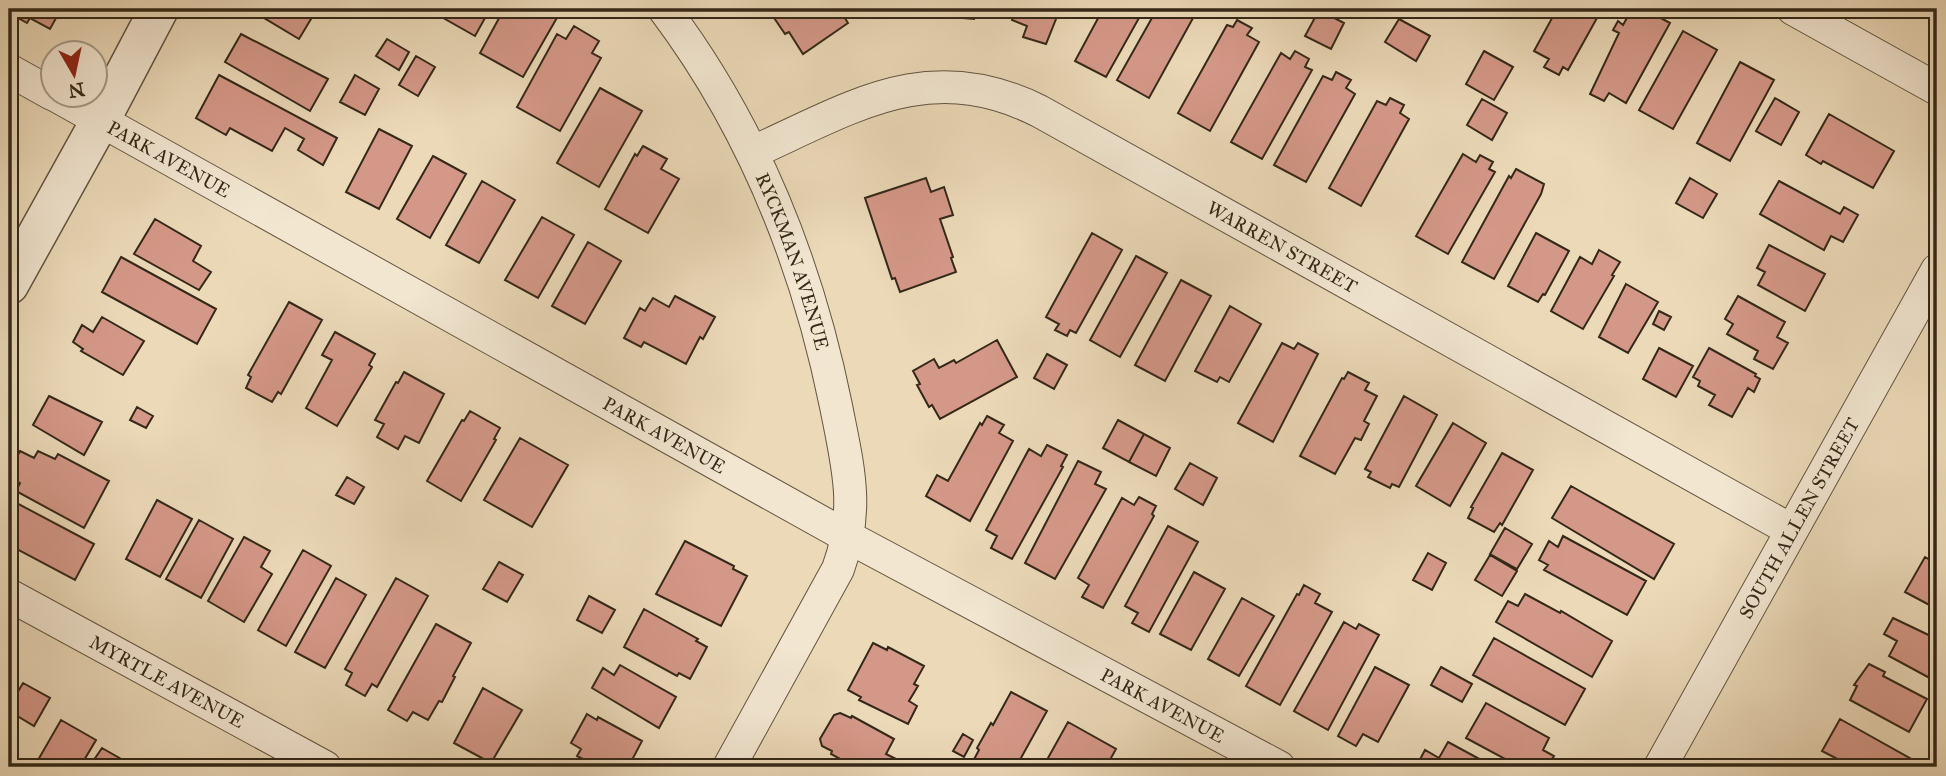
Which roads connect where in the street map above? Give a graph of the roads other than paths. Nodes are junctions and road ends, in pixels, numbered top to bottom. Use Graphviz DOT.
graph roads {
  1 [pos="159,9"];
  2 [pos="664,9"];
  3 [pos="1793,9"];
  4 [pos="9,70"];
  5 [pos="38,86"];
  6 [pos="1937,89"];
  7 [pos="77,108"];
  8 [pos="100,121"];
  9 [pos="753,152"];
  10 [pos="1937,270"];
  11 [pos="9,285"];
  12 [pos="1791,530"];
  13 [pos="848,537"];
  14 [pos="9,595"];
  15 [pos="325,767"];
  16 [pos="729,767"];
  17 [pos="1279,767"];
  18 [pos="1660,767"];
  1 -- 8 [label="street"];
  2 -- 9 [label="street, RYCKMAN AVENUE"];
  3 -- 6 [label="street"];
  4 -- 5 [label="street, PARK AVENUE"];
  7 -- 8 [label="street, PARK AVENUE"];
  8 -- 11 [label="street"];
  8 -- 13 [label="street, PARK AVENUE"];
  9 -- 12 [label="street, WARREN STREET"];
  9 -- 13 [label="street, RYCKMAN AVENUE"];
  10 -- 12 [label="street, SOUTH ALLEN STREET"];
  12 -- 18 [label="street, SOUTH ALLEN STREET"];
  13 -- 16 [label="street, RYCKMAN AVENUE"];
  13 -- 17 [label="street, PARK AVENUE"];
  14 -- 15 [label="street, MYRTLE AVENUE"];
}
